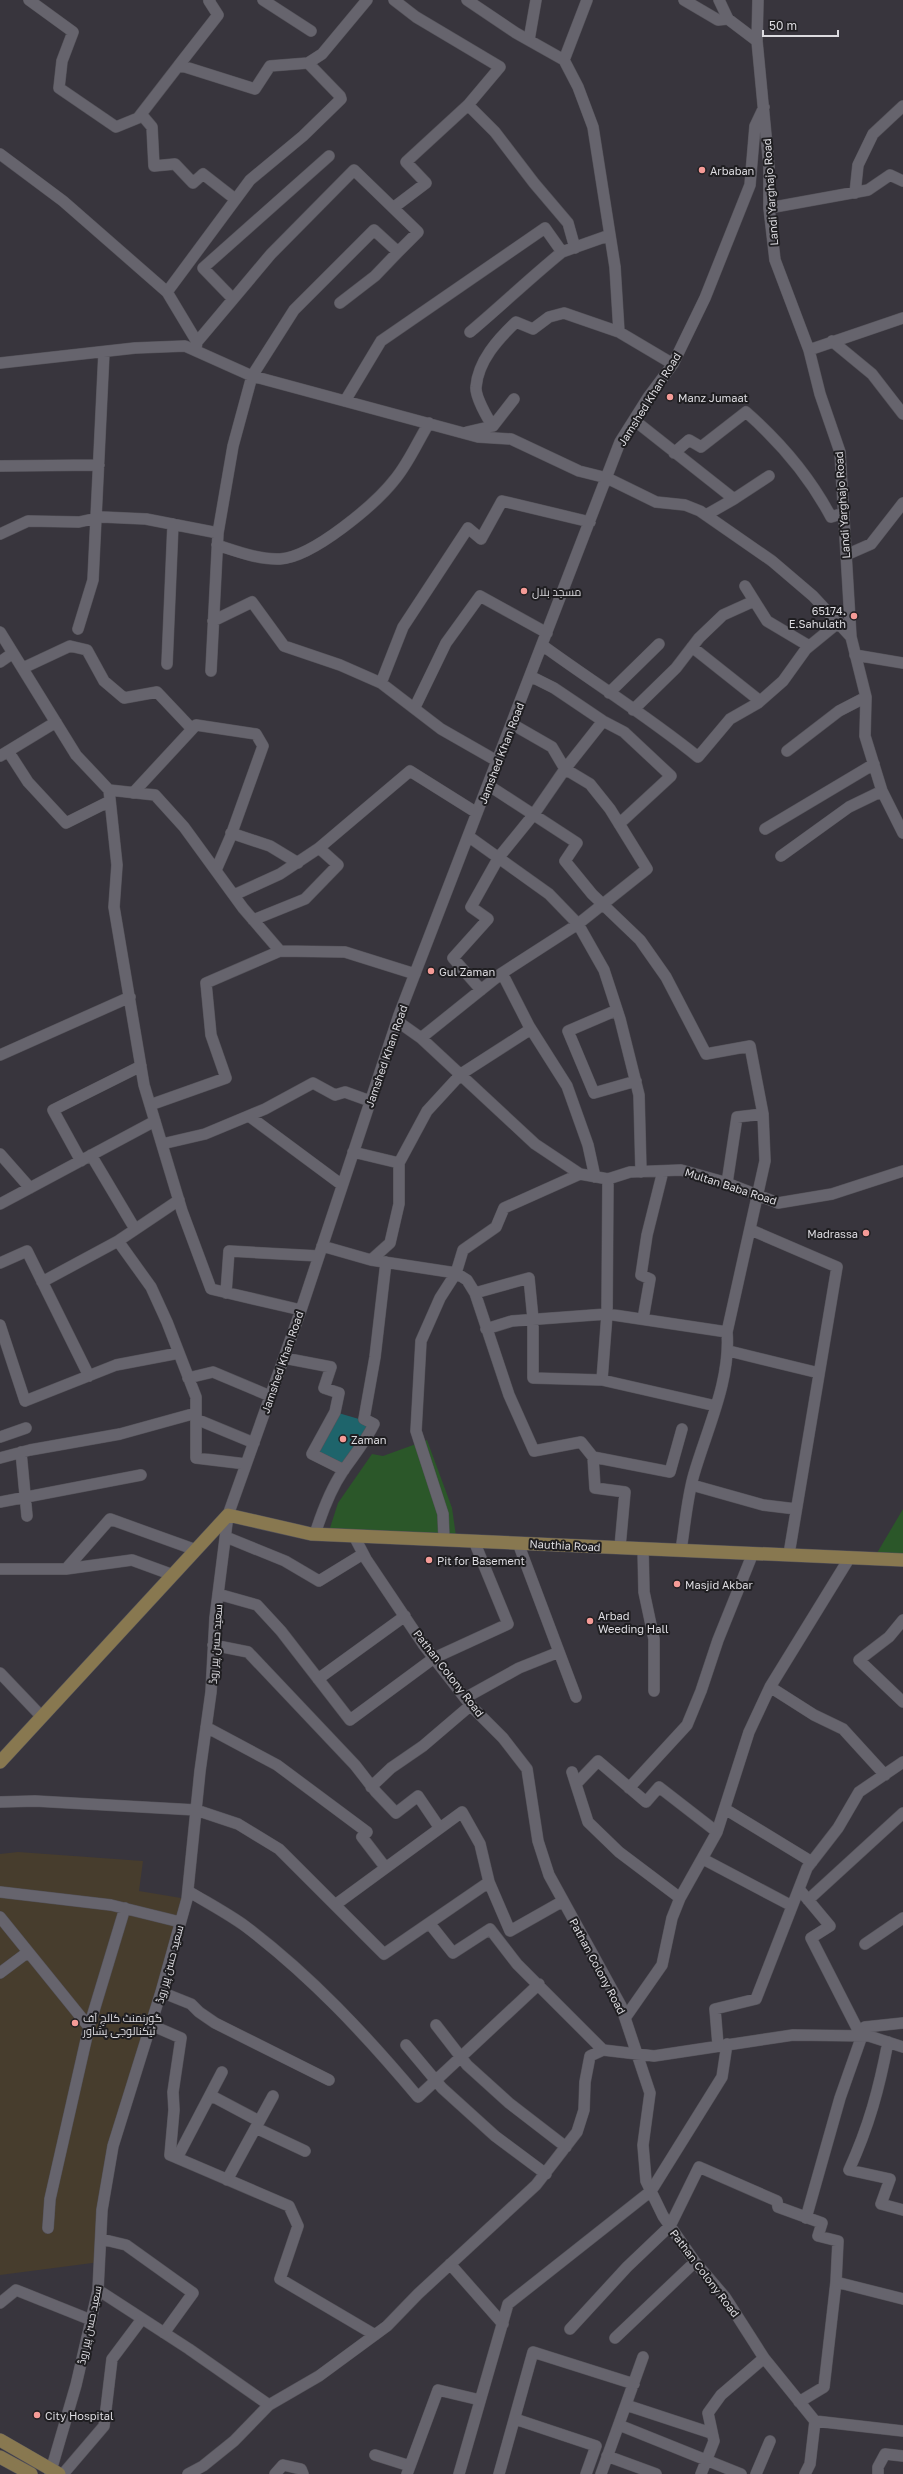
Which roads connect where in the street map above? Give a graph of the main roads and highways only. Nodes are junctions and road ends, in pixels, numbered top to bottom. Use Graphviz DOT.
graph roads {
  1 [pos="903,1560"];
  2 [pos="0,1762"];
  3 [pos="0,2440"];
  4 [pos="0,2457"];
  5 [pos="56,2473"];
  6 [pos="31,2474"];
  1 -- 2 [label="main road, Nauthia Road"];
  3 -- 5 [label="main road"];
  4 -- 6 [label="main road"];
}
